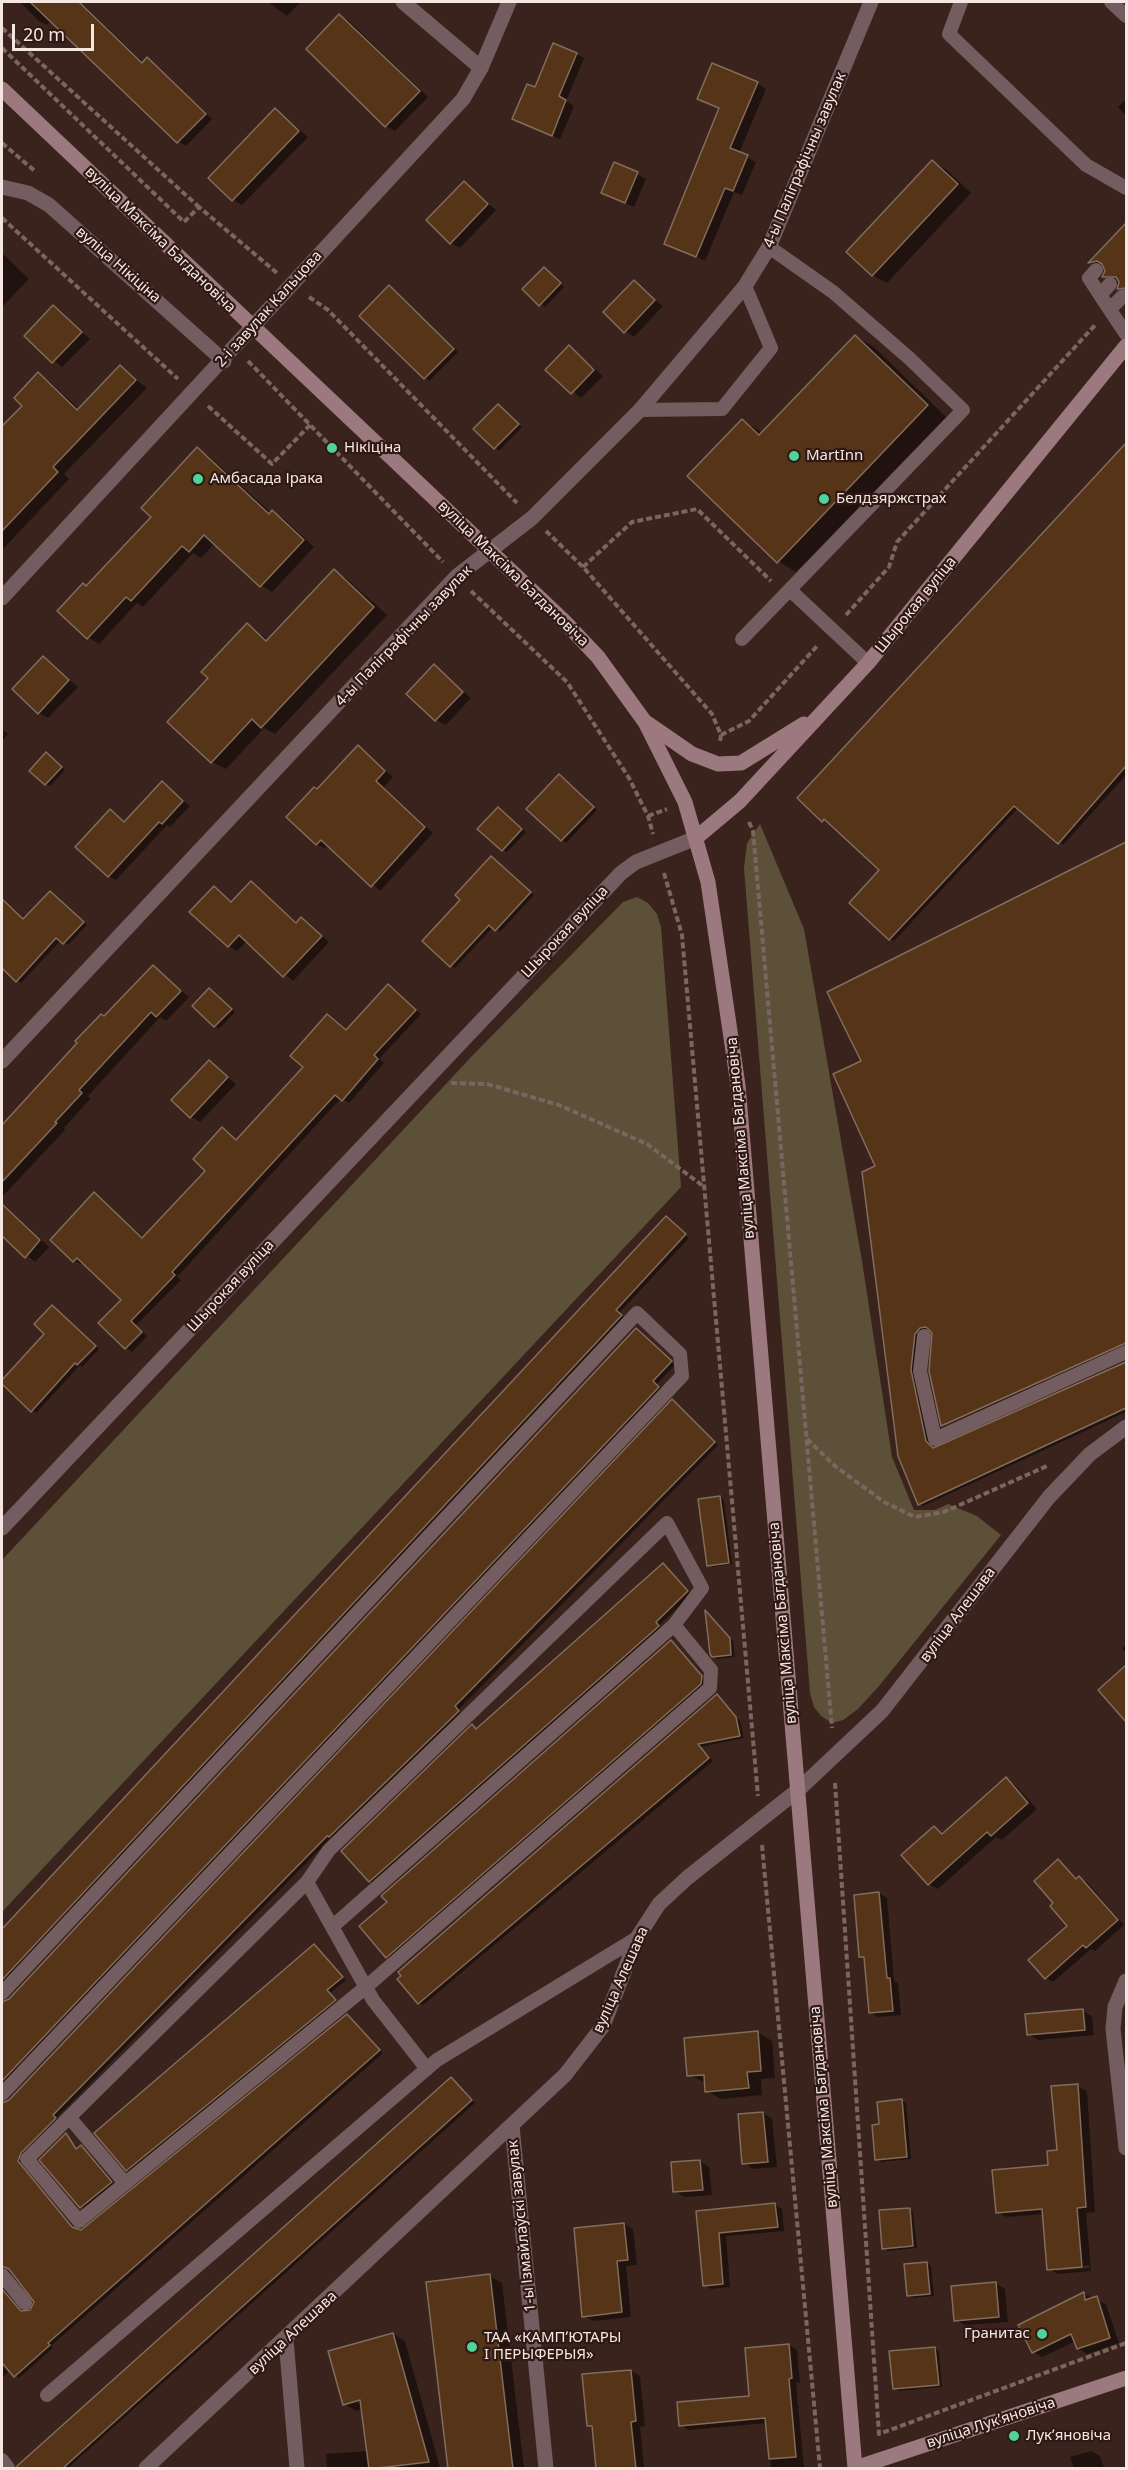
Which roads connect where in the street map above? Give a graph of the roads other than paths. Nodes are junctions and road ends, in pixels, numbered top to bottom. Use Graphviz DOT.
graph roads {
  1 [pos="403,2"];
  2 [pos="508,2"];
  3 [pos="871,2"];
  4 [pos="962,2"];
  5 [pos="1111,2"];
  6 [pos="1126,16"];
  7 [pos="481,68"];
  8 [pos="2,89"];
  9 [pos="2,187"];
  10 [pos="1126,188"];
  11 [pos="770,247"];
  12 [pos="1096,270"];
  13 [pos="1110,284"];
  14 [pos="745,286"];
  15 [pos="1100,295"];
  16 [pos="1123,296"];
  17 [pos="1110,309"];
  18 [pos="251,327"];
  19 [pos="1126,334"];
  20 [pos="1126,346"];
  21 [pos="224,360"];
  22 [pos="640,410"];
  23 [pos="490,550"];
  24 [pos="790,590"];
  25 [pos="2,598"];
  26 [pos="742,639"];
  27 [pos="868,663"];
  28 [pos="822,713"];
  29 [pos="645,722"];
  30 [pos="696,838"];
  31 [pos="2,1061"];
  32 [pos="924,1336"];
  33 [pos="1126,1352"];
  34 [pos="1126,1427"];
  35 [pos="2,1528"];
  36 [pos="674,1625"];
  37 [pos="797,1791"];
  38 [pos="307,1882"];
  39 [pos="332,1927"];
  40 [pos="637,1938"];
  41 [pos="1126,1981"];
  42 [pos="366,1987"];
  43 [pos="2,1993"];
  44 [pos="427,2069"];
  45 [pos="2,2094"];
  46 [pos="69,2117"];
  47 [pos="512,2126"];
  48 [pos="1126,2148"];
  49 [pos="125,2183"];
  50 [pos="2,2275"];
  51 [pos="25,2303"];
  52 [pos="286,2340"];
  53 [pos="1126,2378"];
  54 [pos="47,2395"];
  55 [pos="2,2460"];
  56 [pos="855,2468"];
  57 [pos="8,2469"];
  58 [pos="147,2469"];
  59 [pos="297,2469"];
  60 [pos="546,2469"];
  1 -- 7 [label="street"];
  2 -- 7 [label="street, 2-і завулак Кальцова"];
  3 -- 11 [label="street, 4-ы Паліграфічны завулак"];
  4 -- 10 [label="lane"];
  5 -- 6 [label="lane"];
  7 -- 18 [label="street, 2-і завулак Кальцова"];
  8 -- 18 [label="main road, вуліца Максіма Багдановіча"];
  9 -- 21 [label="street, вуліца Нікіціна"];
  11 -- 14 [label="street, 4-ы Паліграфічны завулак"];
  11 -- 24 [label="lane"];
  12 -- 15 [label="lane"];
  13 -- 15 [label="lane"];
  14 -- 22 [label="street, 4-ы Паліграфічны завулак"];
  14 -- 22 [label="lane"];
  15 -- 17 [label="lane"];
  16 -- 17 [label="lane"];
  17 -- 19 [label="lane"];
  18 -- 21 [label="street, 2-і завулак Кальцова"];
  18 -- 23 [label="main road, вуліца Максіма Багдановіча"];
  20 -- 27 [label="main road, Шырокая вуліца"];
  21 -- 25 [label="street, 2-і завулак Кальцова"];
  22 -- 23 [label="street, 4-ы Паліграфічны завулак"];
  23 -- 29 [label="main road, вуліца Максіма Багдановіча"];
  23 -- 31 [label="street, 4-ы Паліграфічны завулак"];
  24 -- 26 [label="lane"];
  24 -- 27 [label="lane"];
  27 -- 28 [label="main road, Шырокая вуліца"];
  28 -- 29 [label="main road"];
  28 -- 30 [label="main road, Шырокая вуліца"];
  29 -- 30 [label="main road, вуліца Максіма Багдановіча"];
  30 -- 35 [label="street, Шырокая вуліца"];
  30 -- 37 [label="main road, вуліца Максіма Багдановіча"];
  32 -- 33 [label="lane"];
  34 -- 37 [label="street, вуліца Алешава"];
  36 -- 38 [label="lane"];
  36 -- 39 [label="lane"];
  36 -- 42 [label="lane"];
  37 -- 40 [label="street, вуліца Алешава"];
  37 -- 56 [label="main road, вуліца Максіма Багдановіча"];
  38 -- 39 [label="lane"];
  38 -- 46 [label="lane"];
  39 -- 42 [label="lane"];
  40 -- 44 [label="lane"];
  40 -- 47 [label="street, вуліца Алешава"];
  41 -- 48 [label="street"];
  42 -- 44 [label="lane"];
  42 -- 49 [label="lane"];
  43 -- 45 [label="lane"];
  44 -- 54 [label="lane"];
  46 -- 49 [label="lane"];
  46 -- 49 [label="lane"];
  47 -- 52 [label="street, вуліца Алешава"];
  47 -- 60 [label="street, 1-ы Ізмайлаўскі завулак"];
  50 -- 51 [label="lane"];
  52 -- 58 [label="street, вуліца Алешава"];
  52 -- 59 [label="street"];
  53 -- 56 [label="main road, вуліца Лукʼяновіча"];
  55 -- 57 [label="lane"];
}
